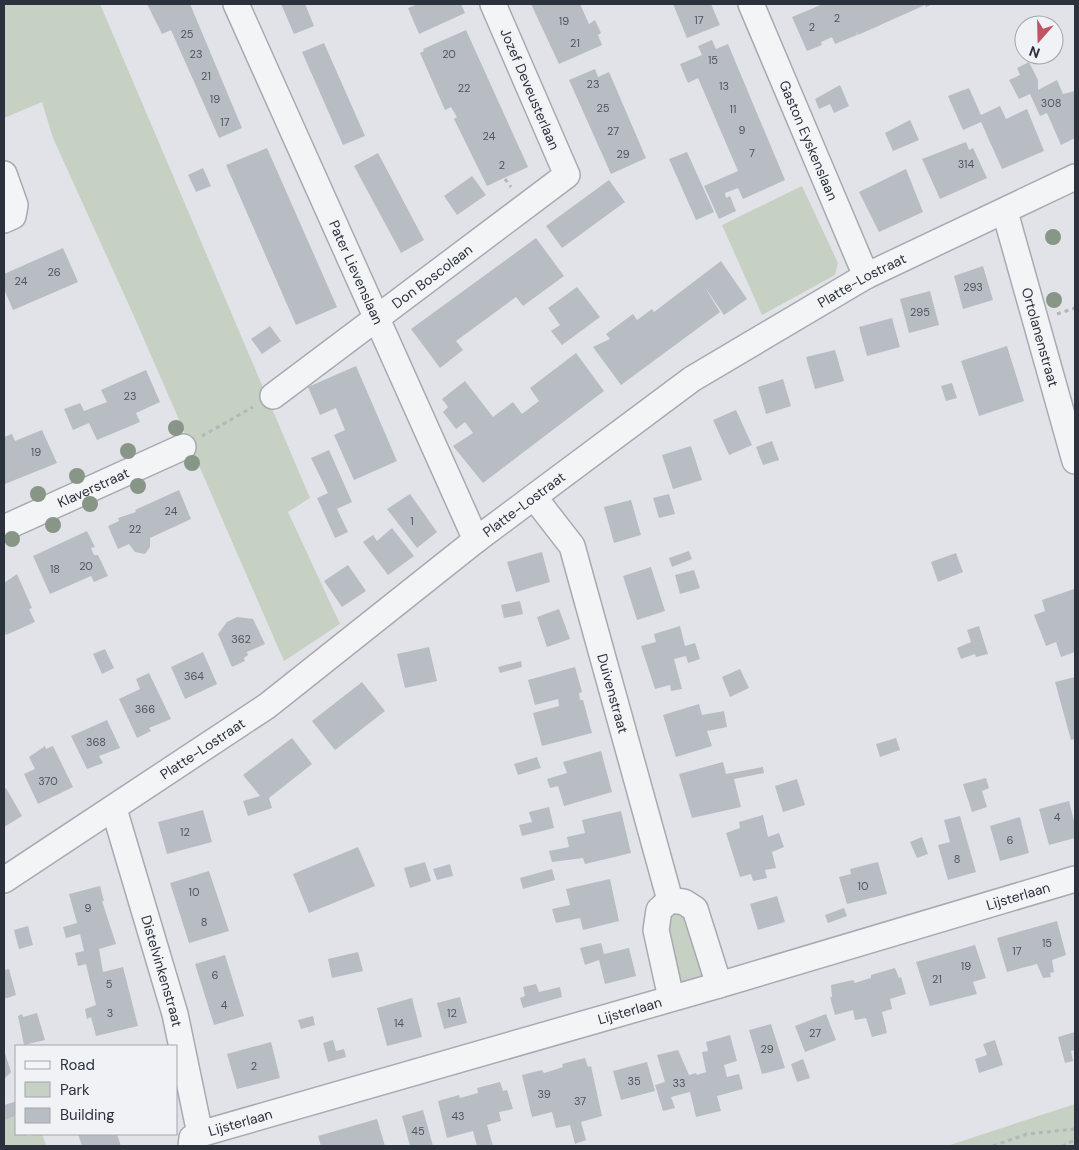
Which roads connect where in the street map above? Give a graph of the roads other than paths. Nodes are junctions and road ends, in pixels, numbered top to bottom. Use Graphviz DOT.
graph roads {
  1 [pos="236,4"];
  2 [pos="493,4"];
  3 [pos="751,4"];
  4 [pos="4,174"];
  5 [pos="566,175"];
  6 [pos="1075,177"];
  7 [pos="1005,212"];
  8 [pos="8,218"];
  9 [pos="866,276"];
  10 [pos="375,317"];
  11 [pos="273,396"];
  12 [pos="1069,415"];
  13 [pos="183,447"];
  14 [pos="1075,461"];
  15 [pos="534,497"];
  16 [pos="4,528"];
  17 [pos="476,540"];
  18 [pos="114,809"];
  19 [pos="1075,879"];
  20 [pos="4,880"];
  21 [pos="670,900"];
  22 [pos="719,985"];
  23 [pos="671,998"];
  24 [pos="196,1140"];
  1 -- 10 [label="street, Pater Lievenslaan"];
  2 -- 5 [label="street, Jozef Deveusterlaan"];
  3 -- 9 [label="street, Gaston Eyskenslaan"];
  4 -- 8 [label="street"];
  5 -- 10 [label="street, Don Boscolaan"];
  6 -- 7 [label="street, Platte-Lostraat"];
  7 -- 9 [label="street, Platte-Lostraat"];
  7 -- 12 [label="street, Ortolanenstraat"];
  9 -- 15 [label="street, Platte-Lostraat"];
  10 -- 11 [label="street, Don Boscolaan"];
  10 -- 17 [label="street, Pater Lievenslaan"];
  12 -- 14 [label="street, Ortolanenstraat"];
  13 -- 16 [label="street, Klaverstraat"];
  15 -- 17 [label="street, Platte-Lostraat"];
  15 -- 21 [label="street, Duivenstraat"];
  17 -- 18 [label="street, Platte-Lostraat"];
  18 -- 20 [label="street, Platte-Lostraat"];
  18 -- 24 [label="street, Distelvinkenstraat"];
  19 -- 22 [label="street, Lijsterlaan"];
  21 -- 22 [label="street"];
  21 -- 23 [label="street"];
  22 -- 23 [label="street, Lijsterlaan"];
  23 -- 24 [label="street, Lijsterlaan"];
}
